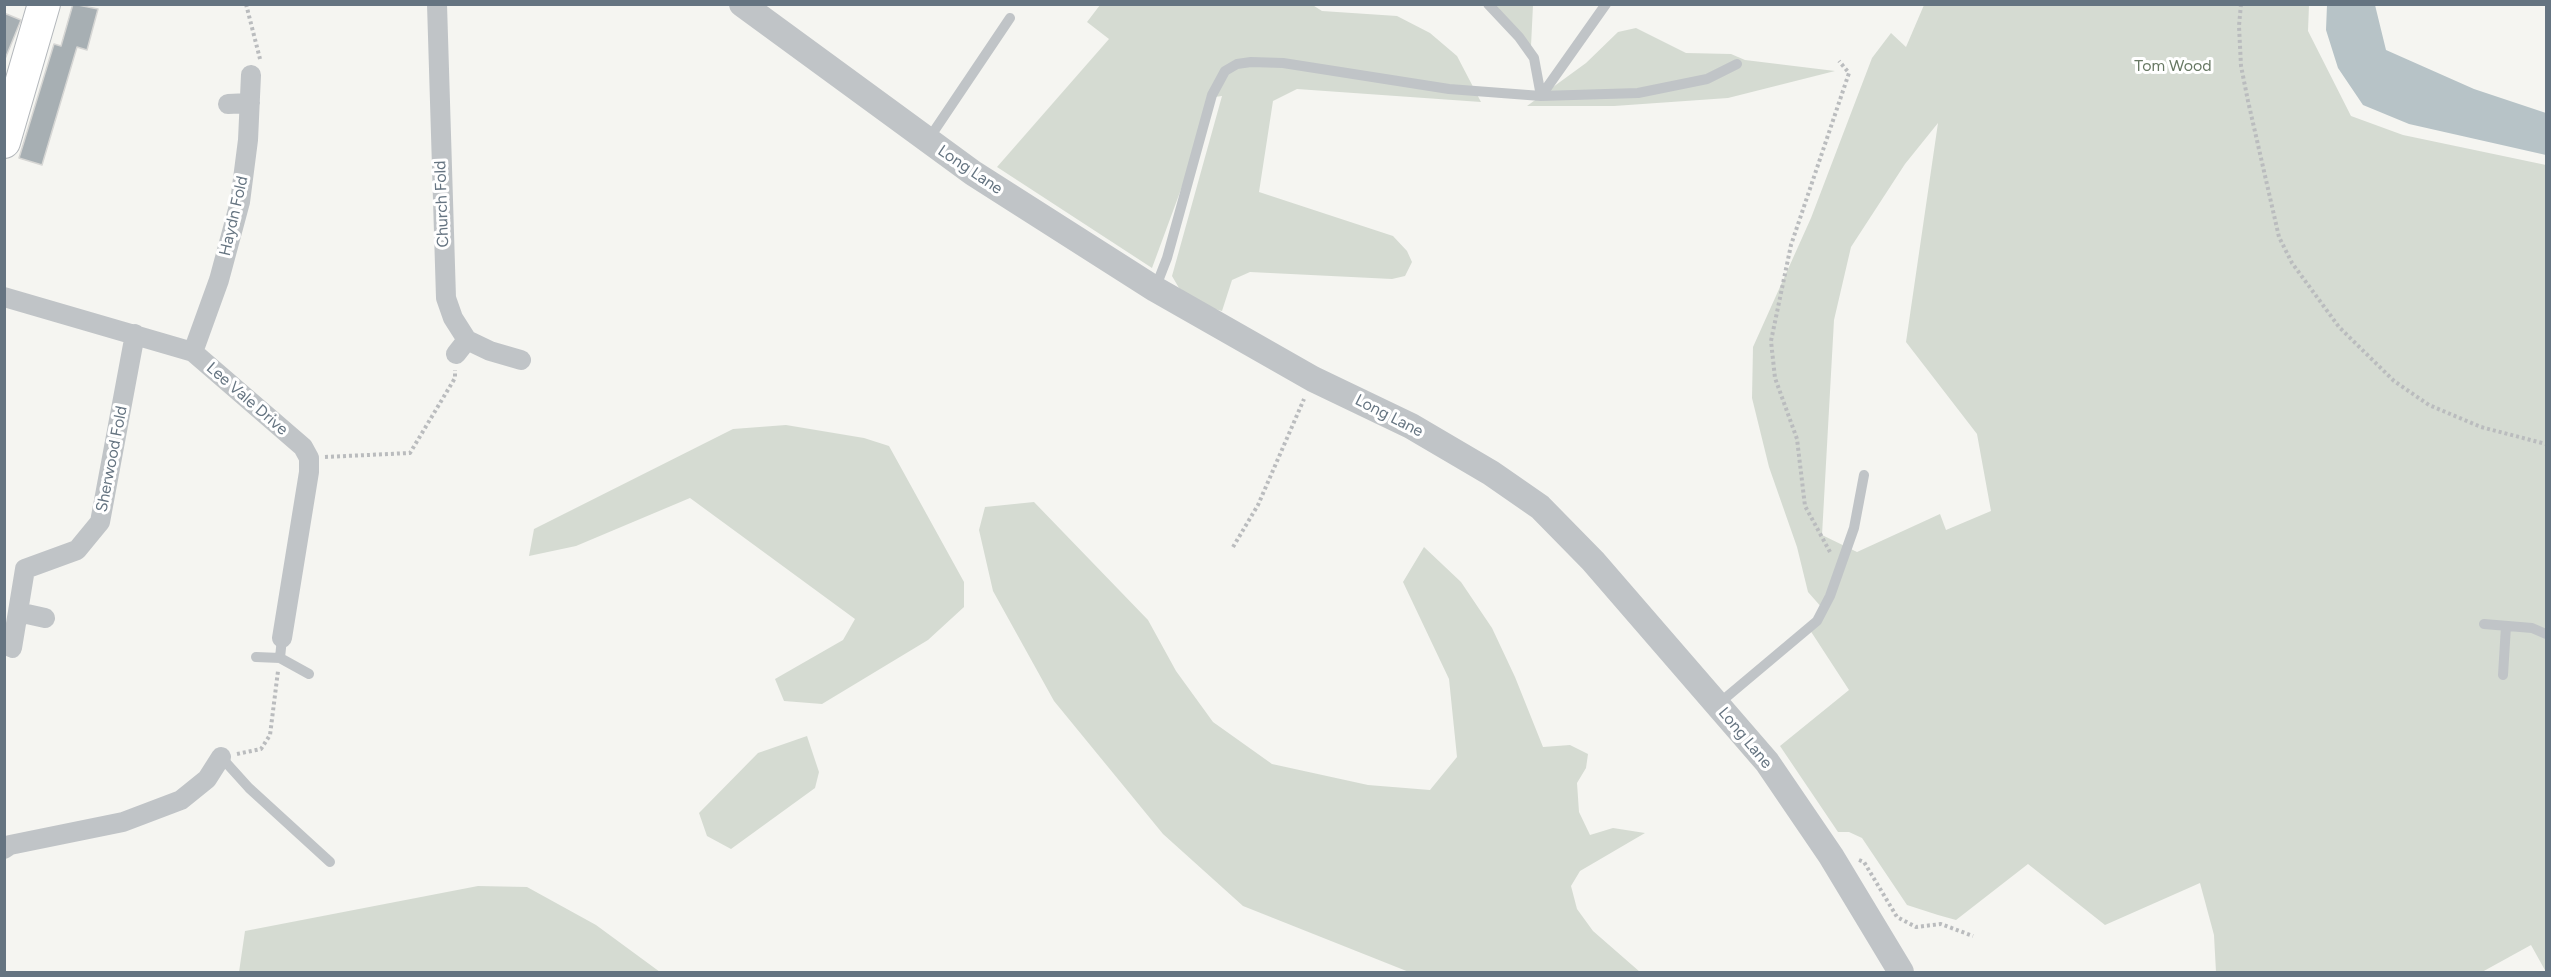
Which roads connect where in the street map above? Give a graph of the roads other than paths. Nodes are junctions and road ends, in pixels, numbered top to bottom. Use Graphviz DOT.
graph roads {
  1 [pos="44,4"];
  2 [pos="437,4"];
  3 [pos="742,4"];
  4 [pos="1488,4"];
  5 [pos="1606,4"];
  6 [pos="1010,18"];
  7 [pos="1737,64"];
  8 [pos="251,75"];
  9 [pos="1541,96"];
  10 [pos="250,103"];
  11 [pos="228,104"];
  12 [pos="928,141"];
  13 [pos="4,142"];
  14 [pos="1155,290"];
  15 [pos="4,297"];
  16 [pos="135,334"];
  17 [pos="193,352"];
  18 [pos="521,360"];
  19 [pos="1864,475"];
  20 [pos="18,612"];
  21 [pos="45,618"];
  22 [pos="2484,624"];
  23 [pos="2506,626"];
  24 [pos="2547,633"];
  25 [pos="282,638"];
  26 [pos="12,648"];
  27 [pos="256,657"];
  28 [pos="280,658"];
  29 [pos="309,674"];
  30 [pos="2503,675"];
  31 [pos="1717,705"];
  32 [pos="221,757"];
  33 [pos="6,842"];
  34 [pos="330,862"];
  35 [pos="1901,972"];
  1 -- 13 [label="main road"];
  2 -- 18 [label="street, Church Fold"];
  3 -- 12 [label="street, Long Lane"];
  4 -- 9 [label="lane"];
  5 -- 9 [label="lane"];
  6 -- 12 [label="lane"];
  7 -- 9 [label="lane"];
  8 -- 10 [label="street, Haydn Fold"];
  9 -- 14 [label="lane"];
  10 -- 11 [label="street"];
  10 -- 17 [label="street, Haydn Fold"];
  12 -- 14 [label="street, Long Lane"];
  14 -- 31 [label="street, Long Lane"];
  15 -- 16 [label="street, Lee Vale Drive"];
  16 -- 17 [label="street, Lee Vale Drive"];
  16 -- 20 [label="street, Sherwood Fold"];
  17 -- 25 [label="street, Lee Vale Drive"];
  19 -- 31 [label="lane"];
  20 -- 21 [label="street"];
  20 -- 26 [label="street, Sherwood Fold"];
  22 -- 23 [label="lane"];
  23 -- 24 [label="lane"];
  23 -- 30 [label="lane"];
  25 -- 28 [label="lane"];
  27 -- 28 [label="lane"];
  28 -- 29 [label="lane"];
  31 -- 35 [label="street, Long Lane"];
  32 -- 33 [label="street"];
  32 -- 34 [label="lane"];
}
